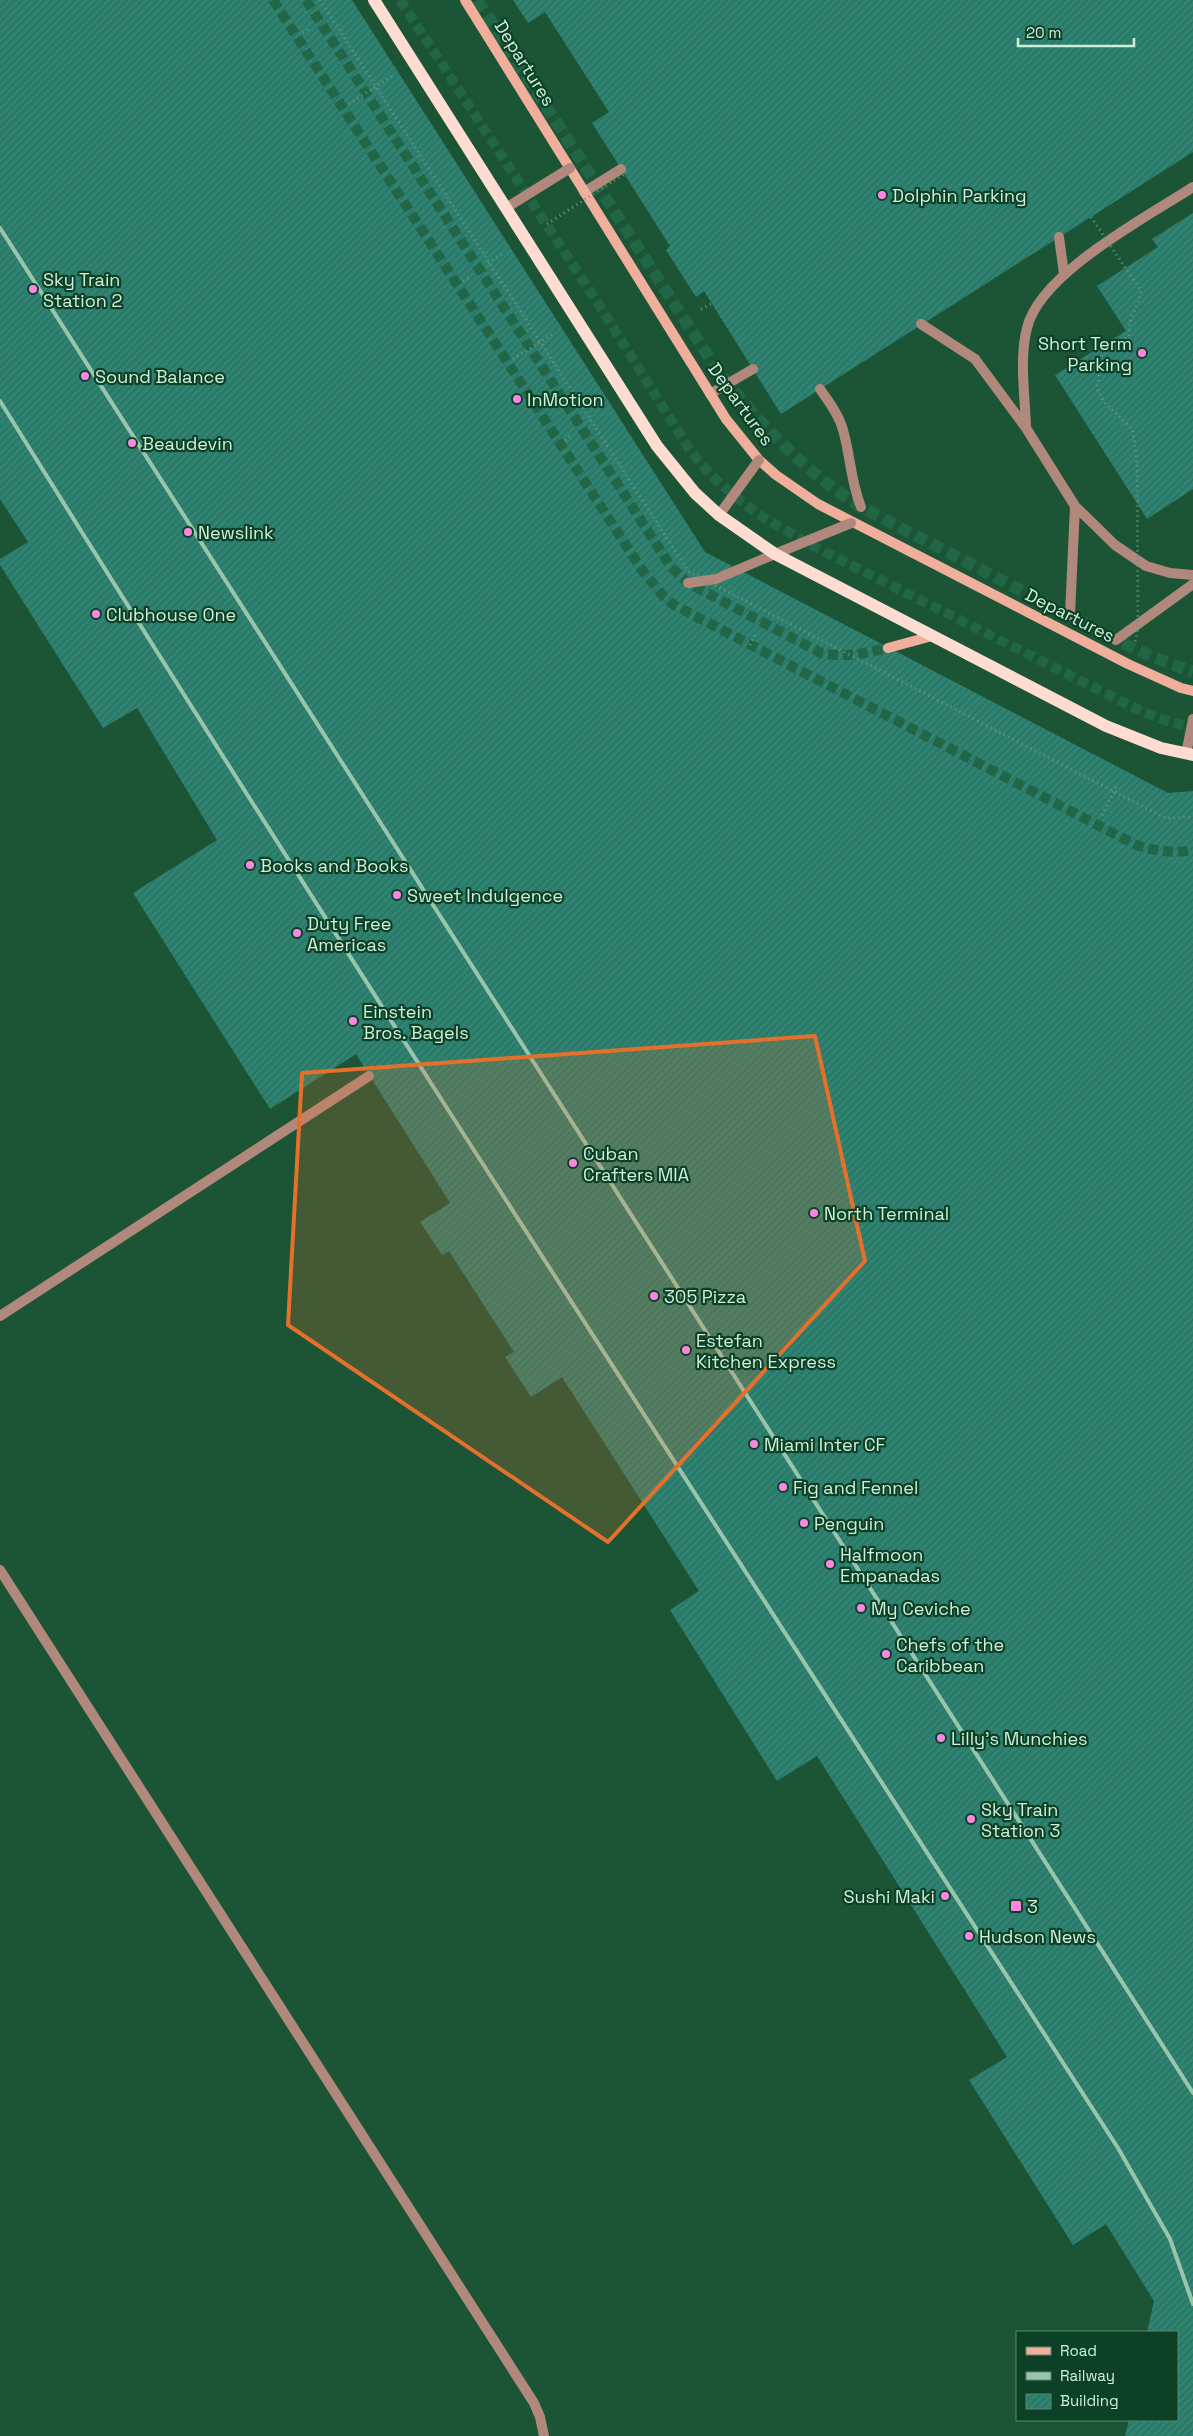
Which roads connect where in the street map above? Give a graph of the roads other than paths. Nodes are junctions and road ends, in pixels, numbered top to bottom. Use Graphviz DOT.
graph roads {
  1 [pos="374,0"];
  2 [pos="465,0"];
  3 [pos="570,168"];
  4 [pos="622,171"];
  5 [pos="1193,187"];
  6 [pos="584,192"];
  7 [pos="506,208"];
  8 [pos="1059,238"];
  9 [pos="1064,274"];
  10 [pos="921,324"];
  11 [pos="753,369"];
  12 [pos="820,389"];
  13 [pos="710,394"];
  14 [pos="1026,428"];
  15 [pos="759,460"];
  16 [pos="1075,506"];
  17 [pos="861,507"];
  18 [pos="719,515"];
  19 [pos="851,523"];
  20 [pos="775,554"];
  21 [pos="1193,576"];
  22 [pos="688,583"];
  23 [pos="1193,584"];
  24 [pos="1070,616"];
  25 [pos="932,636"];
  26 [pos="1116,640"];
  27 [pos="888,648"];
  28 [pos="1193,691"];
  29 [pos="1193,719"];
  30 [pos="1190,755"];
  31 [pos="369,1076"];
  32 [pos="0,1316"];
  33 [pos="0,1570"];
  34 [pos="544,2436"];
  1 -- 7 [label="main road, bridge"];
  2 -- 3 [label="main road, Departures"];
  3 -- 6 [label="main road, Departures"];
  3 -- 7 [label="lane, bridge"];
  4 -- 6 [label="lane"];
  5 -- 9 [label="lane"];
  6 -- 13 [label="main road, Departures"];
  7 -- 18 [label="main road, bridge"];
  8 -- 9 [label="lane"];
  9 -- 14 [label="lane"];
  10 -- 14 [label="lane"];
  11 -- 13 [label="lane"];
  12 -- 17 [label="lane"];
  13 -- 15 [label="main road, Departures"];
  14 -- 16 [label="lane"];
  15 -- 18 [label="lane, bridge"];
  15 -- 19 [label="main road, Departures"];
  16 -- 21 [label="lane"];
  16 -- 24 [label="lane"];
  18 -- 20 [label="main road, bridge"];
  19 -- 20 [label="lane, bridge"];
  19 -- 28 [label="main road, Departures"];
  20 -- 22 [label="lane, bridge"];
  20 -- 25 [label="main road, bridge"];
  23 -- 26 [label="lane"];
  25 -- 27 [label="main road"];
  25 -- 30 [label="main road, bridge"];
  29 -- 30 [label="lane, bridge"];
  31 -- 32 [label="lane"];
  33 -- 34 [label="lane"];
}
